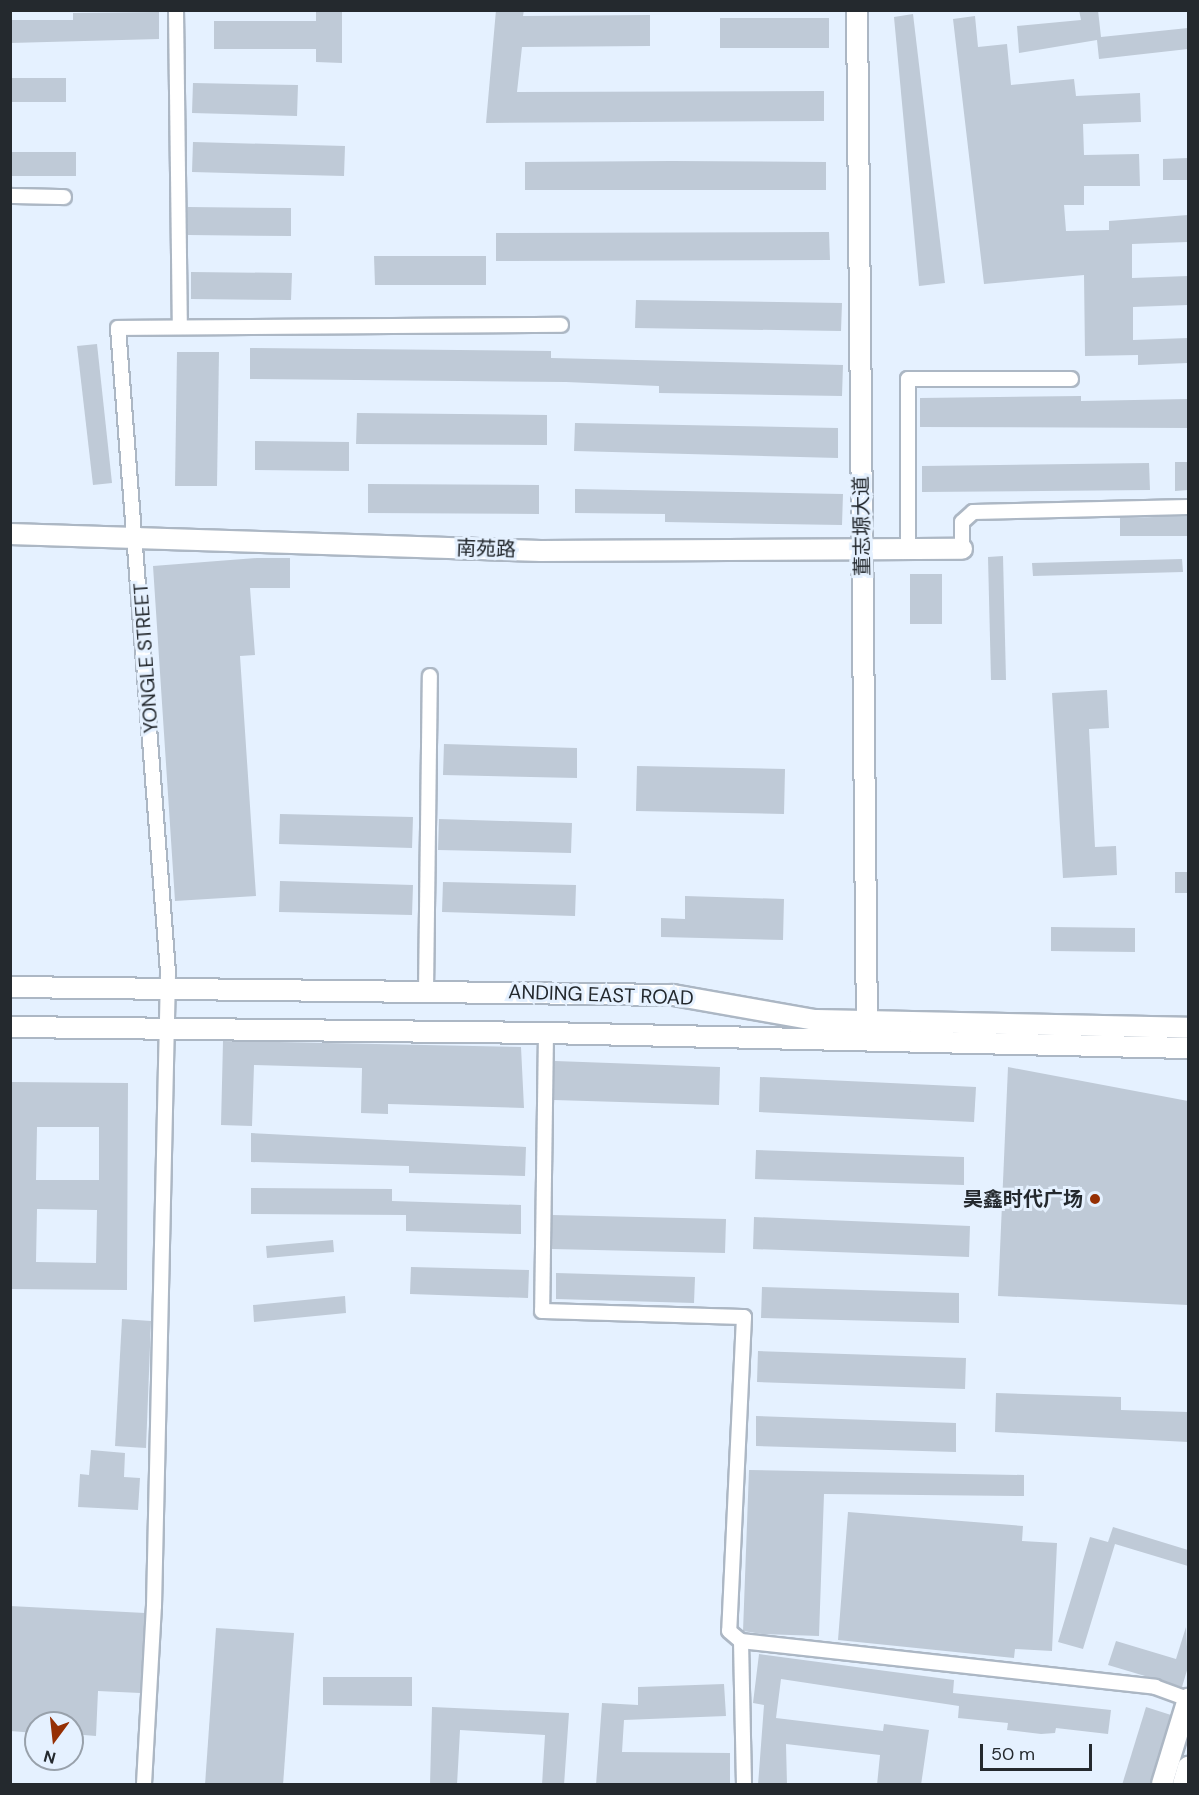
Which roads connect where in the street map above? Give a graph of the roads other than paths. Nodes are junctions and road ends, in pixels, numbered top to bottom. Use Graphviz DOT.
graph roads {
  1 [pos="176,10"];
  2 [pos="849,10"];
  3 [pos="857,10"];
  4 [pos="10,196"];
  5 [pos="64,197"];
  6 [pos="180,325"];
  7 [pos="561,326"];
  8 [pos="1071,379"];
  9 [pos="1188,507"];
  10 [pos="10,527"];
  11 [pos="10,534"];
  12 [pos="137,538"];
  13 [pos="962,545"];
  14 [pos="908,546"];
  15 [pos="858,547"];
  16 [pos="430,676"];
  17 [pos="10,987"];
  18 [pos="167,990"];
  19 [pos="426,992"];
  20 [pos="10,1027"];
  21 [pos="1188,1028"];
  22 [pos="165,1029"];
  23 [pos="863,1031"];
  24 [pos="546,1033"];
  25 [pos="1188,1048"];
  26 [pos="741,1641"];
  27 [pos="1188,1699"];
  28 [pos="1188,1767"];
  29 [pos="144,1785"];
  30 [pos="744,1785"];
  31 [pos="1162,1785"];
  32 [pos="1183,1785"];
  1 -- 6 [label="street"];
  2 -- 15 [label="street, 董志塬大道"];
  3 -- 15 [label="street, 董志塬大道"];
  4 -- 5 [label="street"];
  6 -- 7 [label="street"];
  6 -- 12 [label="street, YONGLE STREET"];
  8 -- 14 [label="street"];
  9 -- 13 [label="street"];
  10 -- 12 [label="street, 南苑路"];
  11 -- 12 [label="street, 南苑路"];
  12 -- 15 [label="street, 南苑路"];
  12 -- 18 [label="street, YONGLE STREET"];
  13 -- 14 [label="street, 南苑路"];
  14 -- 15 [label="street, 南苑路"];
  15 -- 23 [label="street, 董志塬大道"];
  16 -- 19 [label="street"];
  17 -- 18 [label="street, ANDING EAST ROAD"];
  18 -- 19 [label="street, ANDING EAST ROAD"];
  18 -- 22 [label="street, YONGLE STREET"];
  19 -- 23 [label="street, ANDING EAST ROAD"];
  20 -- 22 [label="street, ANDING EAST ROAD"];
  21 -- 23 [label="street, ANDING EAST ROAD"];
  22 -- 24 [label="street, ANDING EAST ROAD"];
  22 -- 29 [label="street, YONGLE STREET"];
  23 -- 24 [label="street, ANDING EAST ROAD"];
  23 -- 25 [label="street, ANDING EAST ROAD"];
  24 -- 26 [label="street"];
  26 -- 27 [label="street"];
  26 -- 30 [label="street"];
  27 -- 31 [label="street"];
  28 -- 32 [label="main road"];
}
